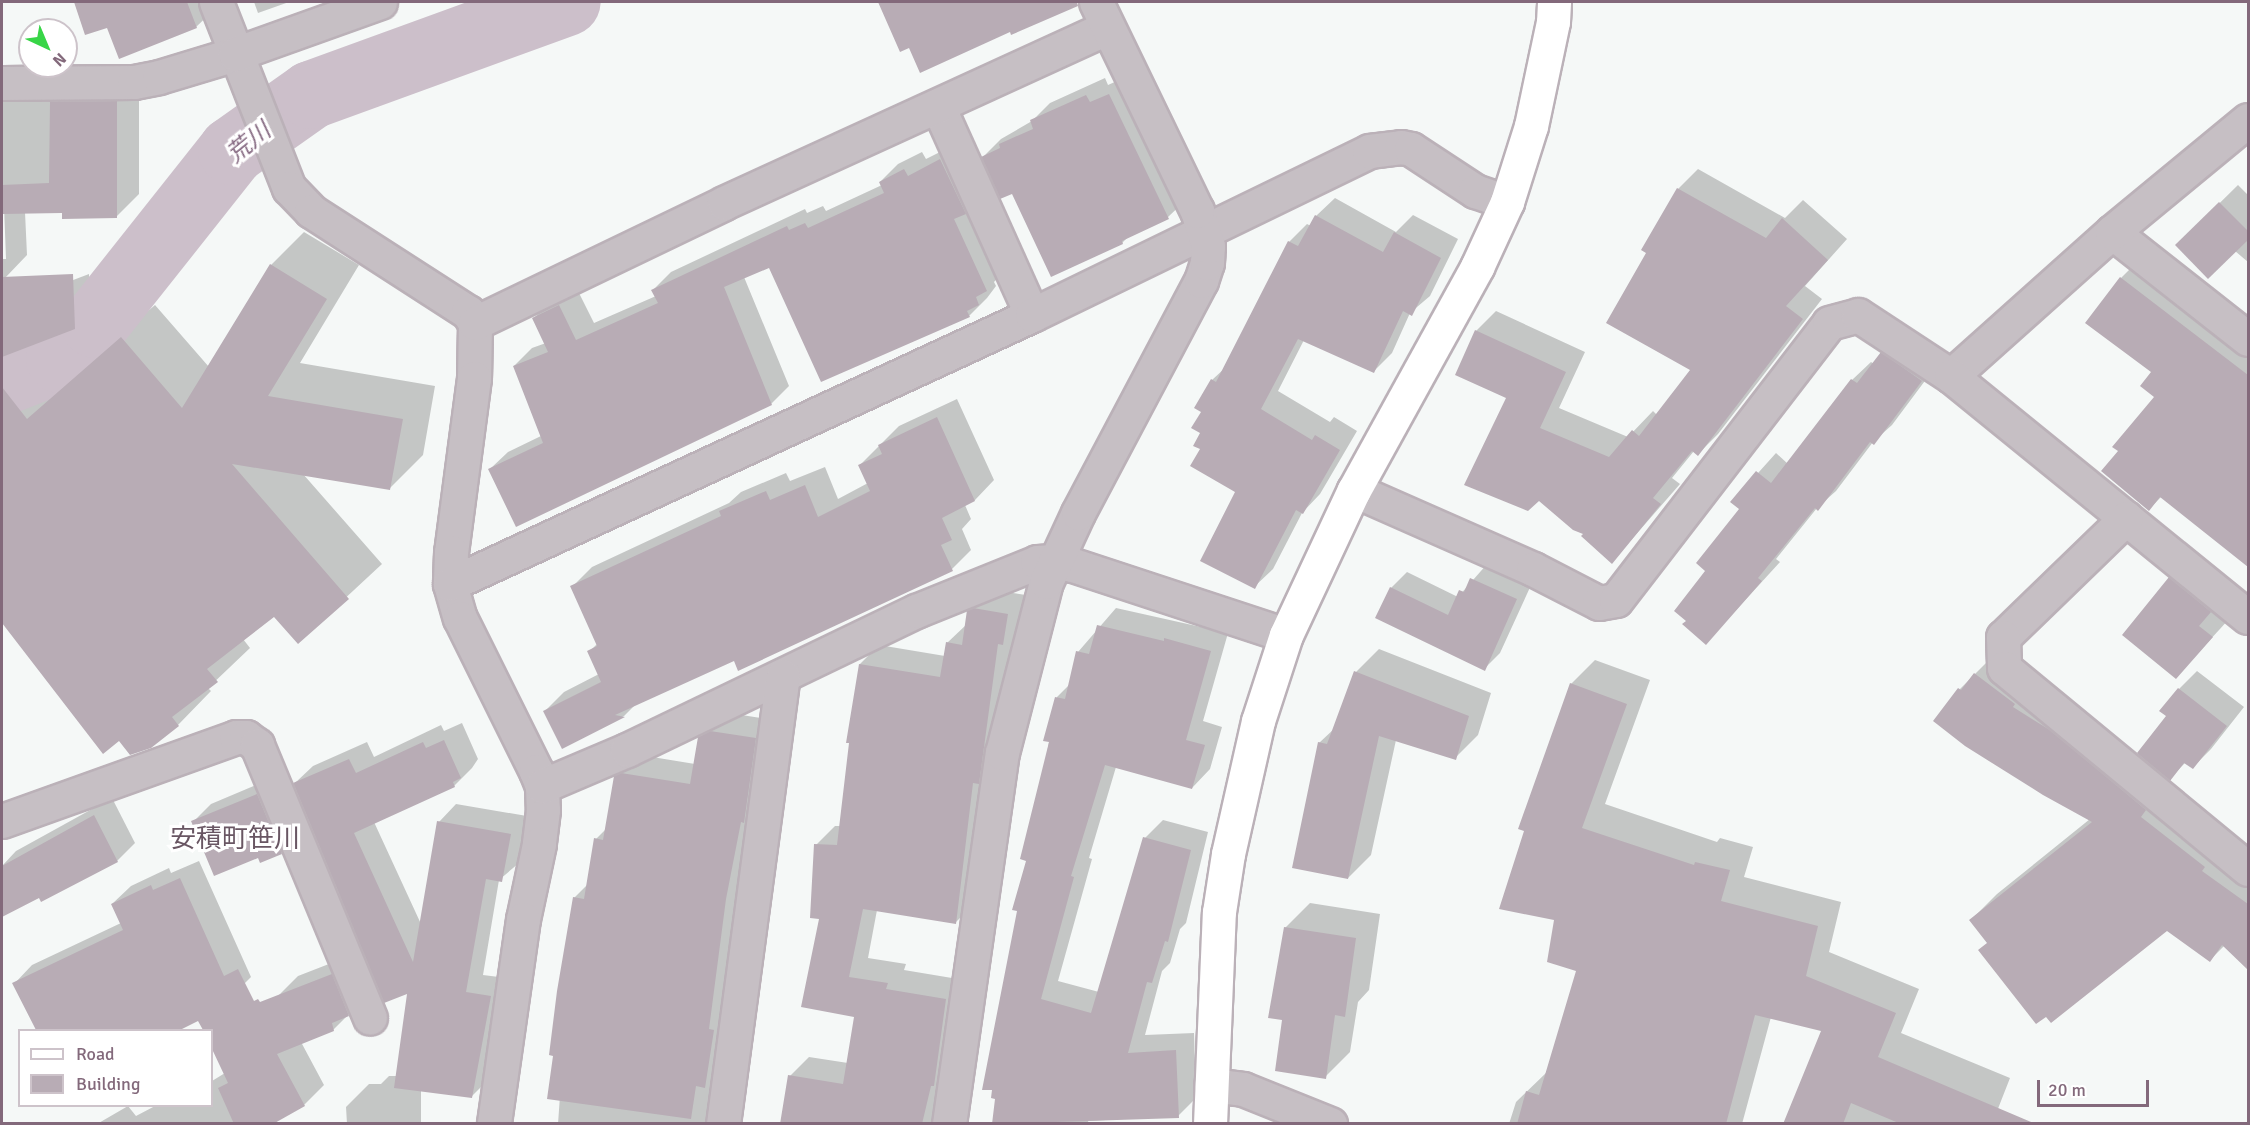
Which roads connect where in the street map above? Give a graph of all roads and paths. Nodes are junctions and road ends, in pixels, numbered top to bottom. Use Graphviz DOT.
graph roads {
  1 [pos="216,2"];
  2 [pos="380,2"];
  3 [pos="1554,2"];
  4 [pos="1101,15"];
  5 [pos="235,54"];
  6 [pos="2,84"];
  7 [pos="938,105"];
  8 [pos="2248,120"];
  9 [pos="1507,202"];
  10 [pos="1205,232"];
  11 [pos="2112,232"];
  12 [pos="1032,315"];
  13 [pos="475,323"];
  14 [pos="2248,339"];
  15 [pos="1951,376"];
  16 [pos="1354,490"];
  17 [pos="2126,518"];
  18 [pos="1055,561"];
  19 [pos="450,584"];
  20 [pos="2248,617"];
  21 [pos="1286,635"];
  22 [pos="783,676"];
  23 [pos="542,786"];
  24 [pos="2,821"];
  25 [pos="2248,869"];
  26 [pos="370,1018"];
  27 [pos="1211,1085"];
  28 [pos="494,1124"];
  29 [pos="723,1124"];
  30 [pos="949,1124"];
  31 [pos="1210,1124"];
  32 [pos="1330,1124"];
  1 -- 5 [label="street"];
  2 -- 5 [label="street"];
  3 -- 9 [label="street"];
  4 -- 7 [label="street"];
  4 -- 10 [label="street"];
  5 -- 6 [label="street"];
  5 -- 13 [label="street"];
  7 -- 12 [label="street"];
  7 -- 13 [label="street"];
  8 -- 11 [label="street"];
  9 -- 10 [label="street"];
  9 -- 16 [label="street"];
  10 -- 12 [label="street"];
  10 -- 18 [label="street"];
  11 -- 14 [label="street"];
  11 -- 15 [label="street"];
  12 -- 19 [label="street"];
  13 -- 19 [label="street"];
  15 -- 16 [label="street"];
  15 -- 17 [label="street"];
  16 -- 21 [label="street"];
  17 -- 20 [label="street"];
  17 -- 25 [label="street"];
  18 -- 21 [label="street"];
  18 -- 22 [label="street"];
  18 -- 30 [label="street"];
  19 -- 23 [label="street"];
  21 -- 27 [label="street"];
  22 -- 23 [label="street"];
  22 -- 29 [label="street"];
  23 -- 28 [label="street"];
  24 -- 26 [label="street"];
  27 -- 31 [label="street"];
  27 -- 32 [label="street"];
}
